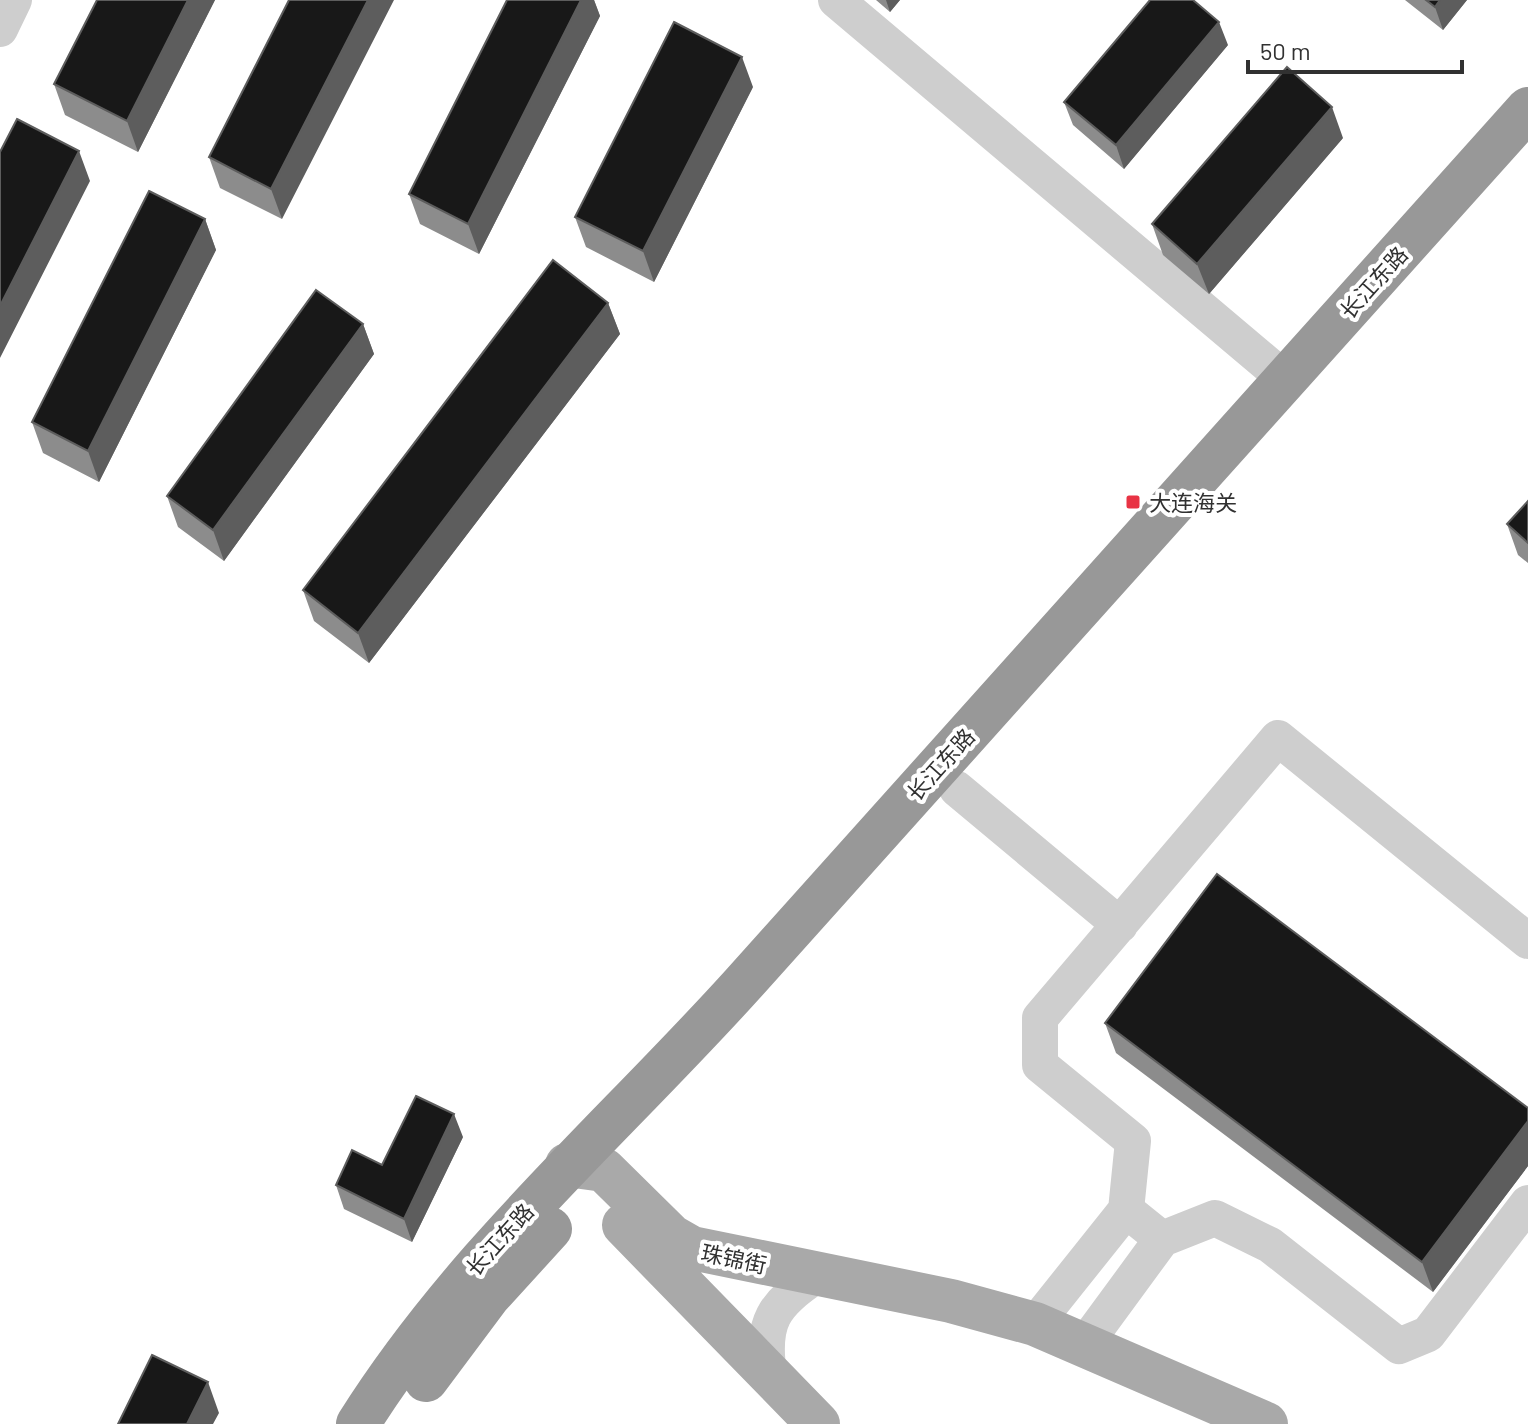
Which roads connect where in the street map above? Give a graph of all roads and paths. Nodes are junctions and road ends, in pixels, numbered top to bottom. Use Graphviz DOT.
graph roads {
  1 [pos="14,0"];
  2 [pos="836,0"];
  3 [pos="0,29"];
  4 [pos="1528,109"];
  5 [pos="1528,152"];
  6 [pos="1285,379"];
  7 [pos="957,789"];
  8 [pos="1120,925"];
  9 [pos="1528,941"];
  10 [pos="586,1174"];
  11 [pos="1528,1203"];
  12 [pos="1126,1210"];
  13 [pos="1162,1239"];
  14 [pos="817,1275"];
  15 [pos="1035,1324"];
  16 [pos="1085,1344"];
  17 [pos="769,1375"];
  18 [pos="358,1424"];
  19 [pos="394,1424"];
  20 [pos="818,1424"];
  21 [pos="1266,1424"];
  1 -- 3 [label="street"];
  2 -- 6 [label="street"];
  4 -- 6 [label="highway, 长江东路"];
  5 -- 7 [label="highway, 长江东路"];
  6 -- 10 [label="highway, 长江东路"];
  7 -- 8 [label="street"];
  7 -- 10 [label="highway, 长江东路"];
  8 -- 9 [label="street"];
  8 -- 12 [label="street"];
  10 -- 14 [label="main road, 珠锦街"];
  10 -- 17 [label="main road, 珠锦街"];
  10 -- 18 [label="highway, 长江东路"];
  10 -- 19 [label="highway, 长江东路"];
  11 -- 13 [label="street"];
  12 -- 13 [label="street"];
  12 -- 15 [label="street"];
  13 -- 16 [label="street"];
  14 -- 15 [label="main road, 珠锦街"];
  14 -- 17 [label="street"];
  15 -- 16 [label="main road, 珠锦街"];
  16 -- 21 [label="main road, 珠锦街"];
  17 -- 20 [label="main road, 珠锦街"];
}
